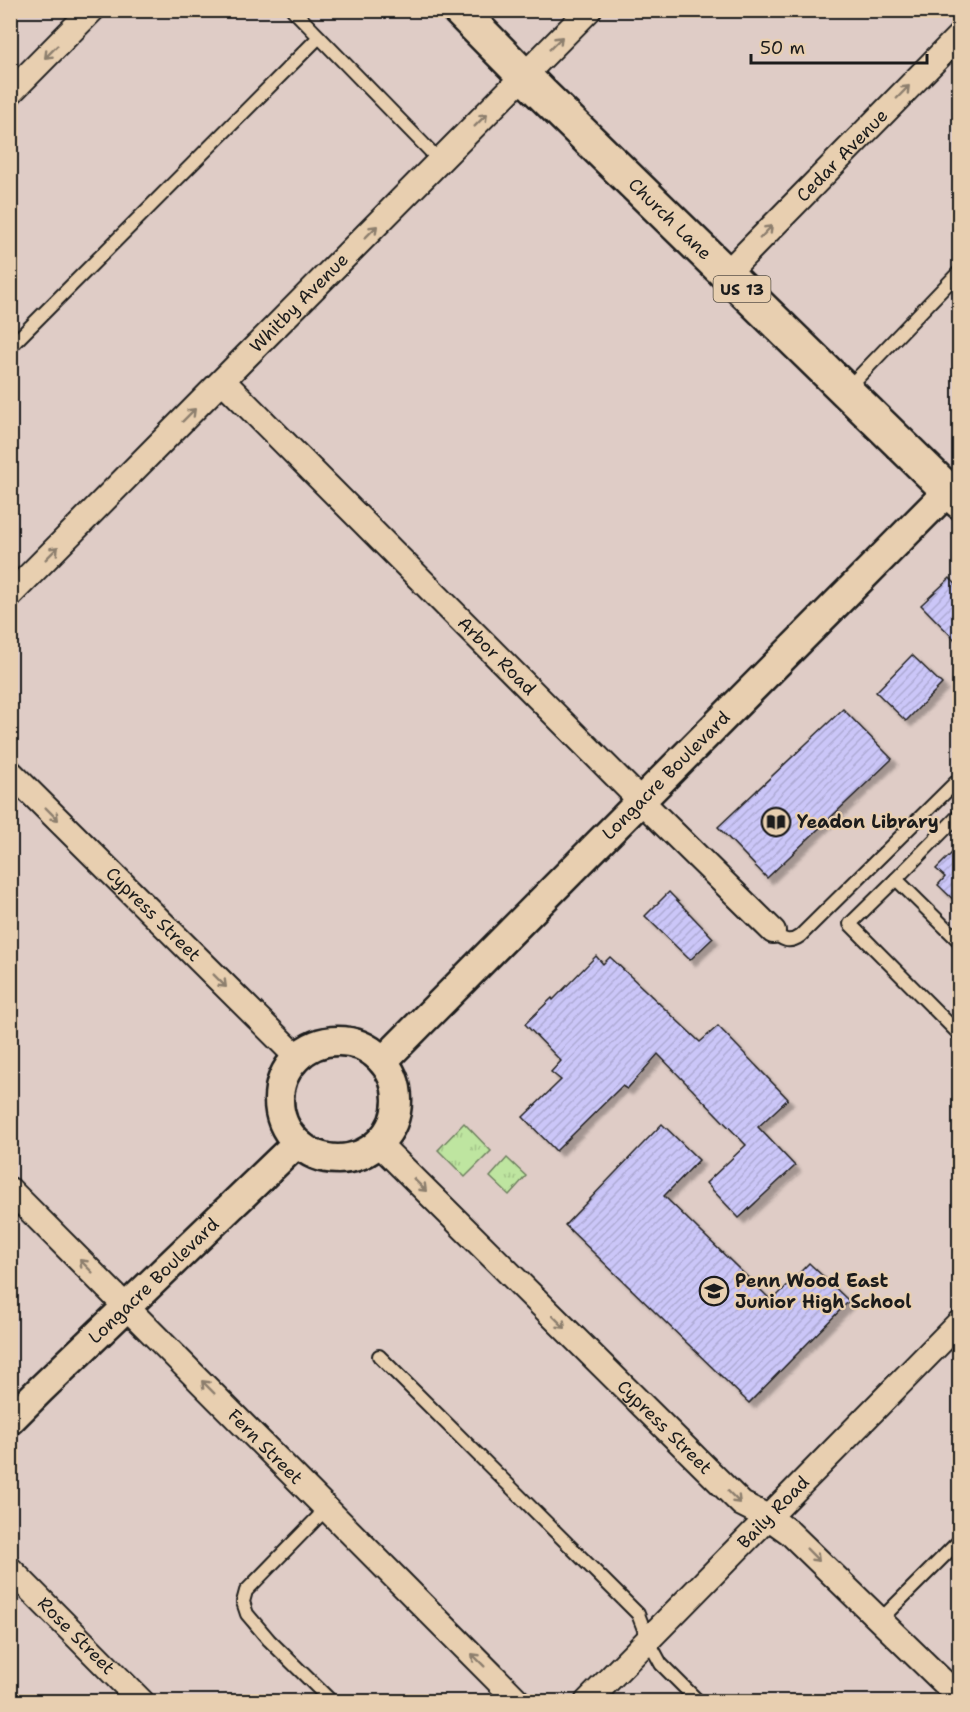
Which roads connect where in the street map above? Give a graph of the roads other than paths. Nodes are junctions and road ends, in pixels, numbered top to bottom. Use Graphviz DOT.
graph roads {
  1 [pos="92,10"];
  2 [pos="293,10"];
  3 [pos="459,10"];
  4 [pos="589,10"];
  5 [pos="960,34"];
  6 [pos="319,37"];
  7 [pos="524,76"];
  8 [pos="10,93"];
  9 [pos="440,161"];
  10 [pos="960,271"];
  11 [pos="726,274"];
  12 [pos="10,346"];
  13 [pos="223,381"];
  14 [pos="845,391"];
  15 [pos="954,496"];
  16 [pos="10,595"];
  17 [pos="10,772"];
  18 [pos="960,778"];
  19 [pos="641,801"];
  20 [pos="960,814"];
  21 [pos="896,879"];
  22 [pos="773,932"];
  23 [pos="960,942"];
  24 [pos="960,1035"];
  25 [pos="297,1057"];
  26 [pos="383,1061"];
  27 [pos="297,1143"];
  28 [pos="379,1144"];
  29 [pos="10,1190"];
  30 [pos="128,1307"];
  31 [pos="960,1322"];
  32 [pos="379,1356"];
  33 [pos="10,1420"];
  34 [pos="327,1508"];
  35 [pos="768,1517"];
  36 [pos="960,1540"];
  37 [pos="10,1569"];
  38 [pos="879,1621"];
  39 [pos="648,1640"];
  40 [pos="960,1698"];
  41 [pos="142,1701"];
  42 [pos="332,1701"];
  43 [pos="519,1701"];
  44 [pos="587,1701"];
  45 [pos="699,1701"];
  1 -- 8 [label="street, one-way"];
  2 -- 6 [label="lane"];
  3 -- 7 [label="main road, Church Lane / US 13"];
  7 -- 4 [label="street, Whitby Avenue, one-way"];
  11 -- 5 [label="street, Cedar Avenue, one-way"];
  6 -- 9 [label="lane"];
  6 -- 12 [label="lane"];
  9 -- 7 [label="street, Whitby Avenue, one-way"];
  7 -- 11 [label="main road, Church Lane / US 13"];
  13 -- 9 [label="street, Whitby Avenue, one-way"];
  10 -- 14 [label="lane"];
  11 -- 14 [label="main road, Church Lane / US 13"];
  16 -- 13 [label="street, Whitby Avenue, one-way"];
  13 -- 19 [label="street, Arbor Road"];
  14 -- 15 [label="main road, Church Lane / US 13"];
  15 -- 19 [label="street, Longacre Boulevard"];
  17 -- 25 [label="street, Cypress Street, one-way"];
  18 -- 22 [label="lane"];
  19 -- 22 [label="street, Arbor Road"];
  19 -- 26 [label="street, Longacre Boulevard"];
  20 -- 21 [label="lane"];
  21 -- 23 [label="lane"];
  21 -- 24 [label="lane"];
  25 -- 26 [label="street"];
  25 -- 27 [label="street"];
  26 -- 28 [label="street"];
  27 -- 28 [label="street"];
  27 -- 30 [label="street, Longacre Boulevard"];
  28 -- 35 [label="street, Cypress Street, one-way"];
  30 -- 29 [label="street, Fern Street, one-way"];
  30 -- 33 [label="street, Longacre Boulevard"];
  34 -- 30 [label="street, Fern Street, one-way"];
  31 -- 35 [label="street, Baily Road"];
  32 -- 39 [label="lane"];
  34 -- 42 [label="lane"];
  43 -- 34 [label="street, Fern Street, one-way"];
  35 -- 38 [label="street, Cypress Street, one-way"];
  35 -- 39 [label="street, Baily Road"];
  36 -- 38 [label="lane"];
  37 -- 41 [label="street, Rose Street"];
  38 -- 40 [label="street, Cypress Street"];
  39 -- 44 [label="street, Baily Road"];
  39 -- 45 [label="lane"];
}
